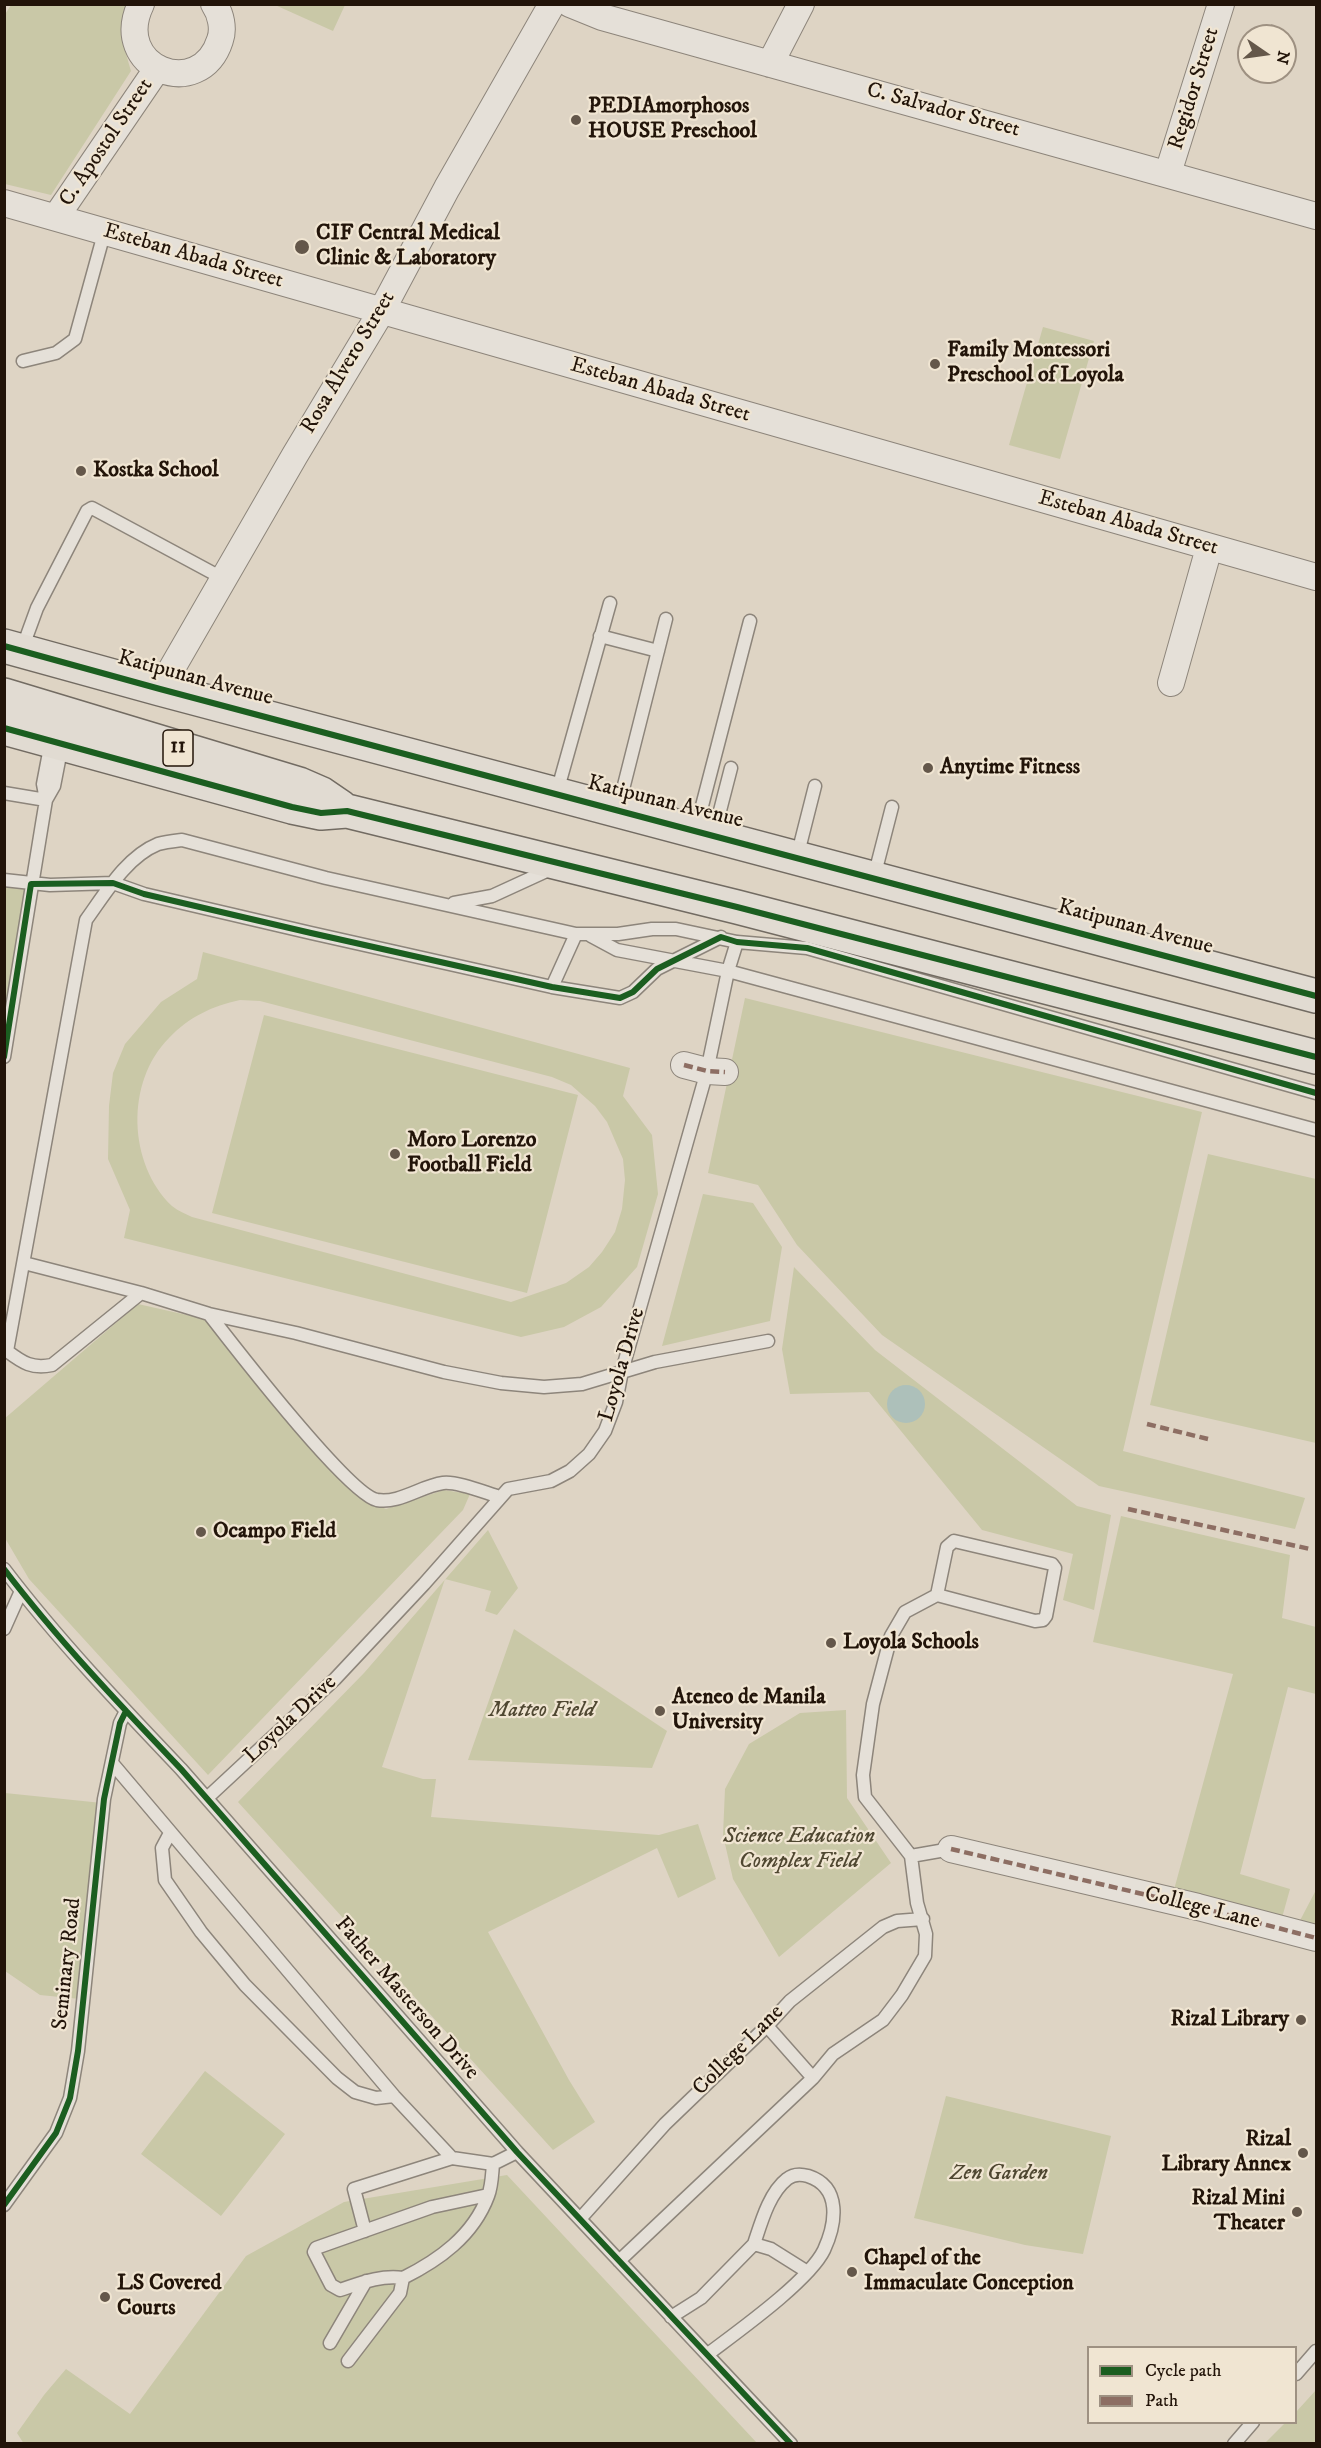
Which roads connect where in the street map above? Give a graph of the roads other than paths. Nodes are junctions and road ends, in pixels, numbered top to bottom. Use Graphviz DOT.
graph roads {
  1 [pos="141,4"];
  2 [pos="214,4"];
  3 [pos="552,4"];
  4 [pos="570,4"];
  5 [pos="801,4"];
  6 [pos="1221,4"];
  7 [pos="771,64"];
  8 [pos="157,69"];
  9 [pos="1168,173"];
  10 [pos="4,203"];
  11 [pos="1317,216"];
  12 [pos="56,217"];
  13 [pos="105,230"];
  14 [pos="381,312"];
  15 [pos="23,361"];
  16 [pos="1209,548"];
  17 [pos="1317,577"];
  18 [pos="224,579"];
  19 [pos="610,603"];
  20 [pos="666,619"];
  21 [pos="750,621"];
  22 [pos="600,636"];
  23 [pos="13,648"];
  24 [pos="658,651"];
  25 [pos="1172,683"];
  26 [pos="160,689"];
  27 [pos="4,695"];
  28 [pos="4,728"];
  29 [pos="56,743"];
  30 [pos="731,768"];
  31 [pos="815,786"];
  32 [pos="4,793"];
  33 [pos="557,794"];
  34 [pos="46,800"];
  35 [pos="892,807"];
  36 [pos="618,810"];
  37 [pos="347,811"];
  38 [pos="705,832"];
  39 [pos="797,857"];
  40 [pos="560,865"];
  41 [pos="874,877"];
  42 [pos="4,880"];
  43 [pos="113,883"];
  44 [pos="31,885"];
  45 [pos="447,904"];
  46 [pos="582,934"];
  47 [pos="721,937"];
  48 [pos="736,942"];
  49 [pos="672,961"];
  50 [pos="728,971"];
  51 [pos="552,987"];
  52 [pos="1317,996"];
  53 [pos="4,1057"];
  54 [pos="1317,1057"];
  55 [pos="1317,1093"];
  56 [pos="1317,1130"];
  57 [pos="24,1263"];
  58 [pos="141,1293"];
  59 [pos="209,1314"];
  60 [pos="768,1341"];
  61 [pos="6,1352"];
  62 [pos="622,1371"];
  63 [pos="500,1497"];
  64 [pos="4,1569"];
  65 [pos="21,1591"];
  66 [pos="937,1595"];
  67 [pos="4,1629"];
  68 [pos="126,1711"];
  69 [pos="112,1762"];
  70 [pos="207,1798"];
  71 [pos="170,1833"];
  72 [pos="951,1849"];
  73 [pos="911,1856"];
  74 [pos="923,1919"];
  75 [pos="1317,1938"];
  76 [pos="767,2026"];
  77 [pos="813,2078"];
  78 [pos="394,2096"];
  79 [pos="517,2152"];
  80 [pos="452,2157"];
  81 [pos="493,2164"];
  82 [pos="488,2195"];
  83 [pos="4,2205"];
  84 [pos="580,2219"];
  85 [pos="365,2231"];
  86 [pos="754,2244"];
  87 [pos="619,2261"];
  88 [pos="806,2271"];
  89 [pos="403,2278"];
  90 [pos="366,2281"];
  91 [pos="671,2317"];
  92 [pos="330,2343"];
  93 [pos="1316,2352"];
  94 [pos="708,2354"];
  95 [pos="348,2361"];
  96 [pos="1297,2373"];
  97 [pos="1251,2424"];
  98 [pos="791,2444"];
  99 [pos="1234,2444"];
  1 -- 8 [label="street"];
  2 -- 8 [label="street"];
  3 -- 14 [label="street, Rosa Alvero Street"];
  4 -- 7 [label="street, C. Salvador Street"];
  5 -- 7 [label="street"];
  6 -- 9 [label="street, Regidor Street"];
  7 -- 9 [label="street, C. Salvador Street"];
  8 -- 12 [label="street, C. Apostol Street"];
  9 -- 11 [label="street, C. Salvador Street"];
  10 -- 12 [label="street, Esteban Abada Street"];
  12 -- 13 [label="street, Esteban Abada Street"];
  13 -- 14 [label="street, Esteban Abada Street"];
  13 -- 15 [label="lane"];
  14 -- 16 [label="street, Esteban Abada Street"];
  14 -- 18 [label="street, Rosa Alvero Street"];
  16 -- 17 [label="street, Esteban Abada Street"];
  16 -- 25 [label="street"];
  18 -- 23 [label="lane"];
  18 -- 26 [label="street, Rosa Alvero Street"];
  19 -- 22 [label="lane"];
  20 -- 24 [label="lane"];
  21 -- 38 [label="lane"];
  22 -- 24 [label="lane"];
  22 -- 33 [label="lane"];
  23 -- 26 [label="main road, Katipunan Avenue / 11"];
  24 -- 36 [label="lane"];
  26 -- 33 [label="main road, Katipunan Avenue / 11"];
  27 -- 37 [label="main road, 11"];
  28 -- 29 [label="main road, 11"];
  29 -- 34 [label="lane"];
  29 -- 37 [label="main road, 11"];
  30 -- 38 [label="lane"];
  31 -- 39 [label="lane"];
  32 -- 34 [label="lane"];
  33 -- 36 [label="main road, Katipunan Avenue / 11"];
  34 -- 44 [label="lane"];
  35 -- 41 [label="lane"];
  36 -- 38 [label="main road, Katipunan Avenue / 11"];
  37 -- 40 [label="main road, 11"];
  38 -- 39 [label="main road, Katipunan Avenue / 11"];
  39 -- 41 [label="main road, Katipunan Avenue / 11"];
  40 -- 45 [label="lane"];
  40 -- 54 [label="main road, 11"];
  41 -- 52 [label="main road, Katipunan Avenue / 11"];
  42 -- 44 [label="lane"];
  43 -- 44 [label="lane"];
  43 -- 45 [label="lane"];
  43 -- 51 [label="lane"];
  43 -- 57 [label="lane"];
  44 -- 53 [label="lane"];
  45 -- 46 [label="lane"];
  46 -- 47 [label="lane"];
  46 -- 49 [label="lane"];
  46 -- 51 [label="lane"];
  47 -- 48 [label="lane"];
  47 -- 49 [label="lane"];
  48 -- 50 [label="lane, Loyola Drive"];
  48 -- 55 [label="lane"];
  49 -- 50 [label="lane"];
  49 -- 51 [label="lane"];
  50 -- 56 [label="lane"];
  50 -- 62 [label="lane, Loyola Drive"];
  57 -- 58 [label="lane"];
  57 -- 61 [label="lane"];
  58 -- 59 [label="lane"];
  58 -- 61 [label="lane"];
  59 -- 62 [label="lane"];
  59 -- 63 [label="lane"];
  60 -- 62 [label="lane"];
  62 -- 63 [label="lane, Loyola Drive"];
  63 -- 70 [label="lane, Loyola Drive"];
  64 -- 65 [label="lane, Father Masterson Drive"];
  65 -- 67 [label="lane"];
  65 -- 68 [label="lane, Father Masterson Drive"];
  66 -- 66 [label="lane"];
  66 -- 73 [label="lane"];
  68 -- 69 [label="lane, Seminary Road"];
  68 -- 70 [label="lane, Father Masterson Drive"];
  69 -- 71 [label="lane"];
  69 -- 83 [label="lane, Seminary Road"];
  70 -- 79 [label="lane, Father Masterson Drive"];
  71 -- 78 [label="lane"];
  71 -- 78 [label="lane"];
  72 -- 73 [label="lane, College Lane"];
  72 -- 75 [label="street, College Lane"];
  73 -- 74 [label="lane"];
  74 -- 76 [label="lane, College Lane"];
  74 -- 77 [label="lane"];
  76 -- 77 [label="lane"];
  76 -- 84 [label="lane, College Lane"];
  77 -- 87 [label="lane"];
  78 -- 80 [label="lane"];
  79 -- 81 [label="lane"];
  79 -- 84 [label="lane, Father Masterson Drive"];
  80 -- 81 [label="lane"];
  80 -- 85 [label="lane"];
  81 -- 82 [label="lane"];
  82 -- 85 [label="lane"];
  82 -- 89 [label="lane"];
  84 -- 87 [label="lane, Father Masterson Drive"];
  85 -- 90 [label="lane"];
  86 -- 88 [label="lane"];
  86 -- 88 [label="lane"];
  86 -- 91 [label="lane"];
  87 -- 91 [label="lane, Father Masterson Drive"];
  88 -- 94 [label="lane"];
  89 -- 90 [label="lane"];
  89 -- 95 [label="lane"];
  90 -- 92 [label="lane"];
  91 -- 94 [label="lane, Father Masterson Drive"];
  93 -- 96 [label="lane"];
  94 -- 98 [label="lane, Father Masterson Drive"];
  97 -- 99 [label="lane"];
}
